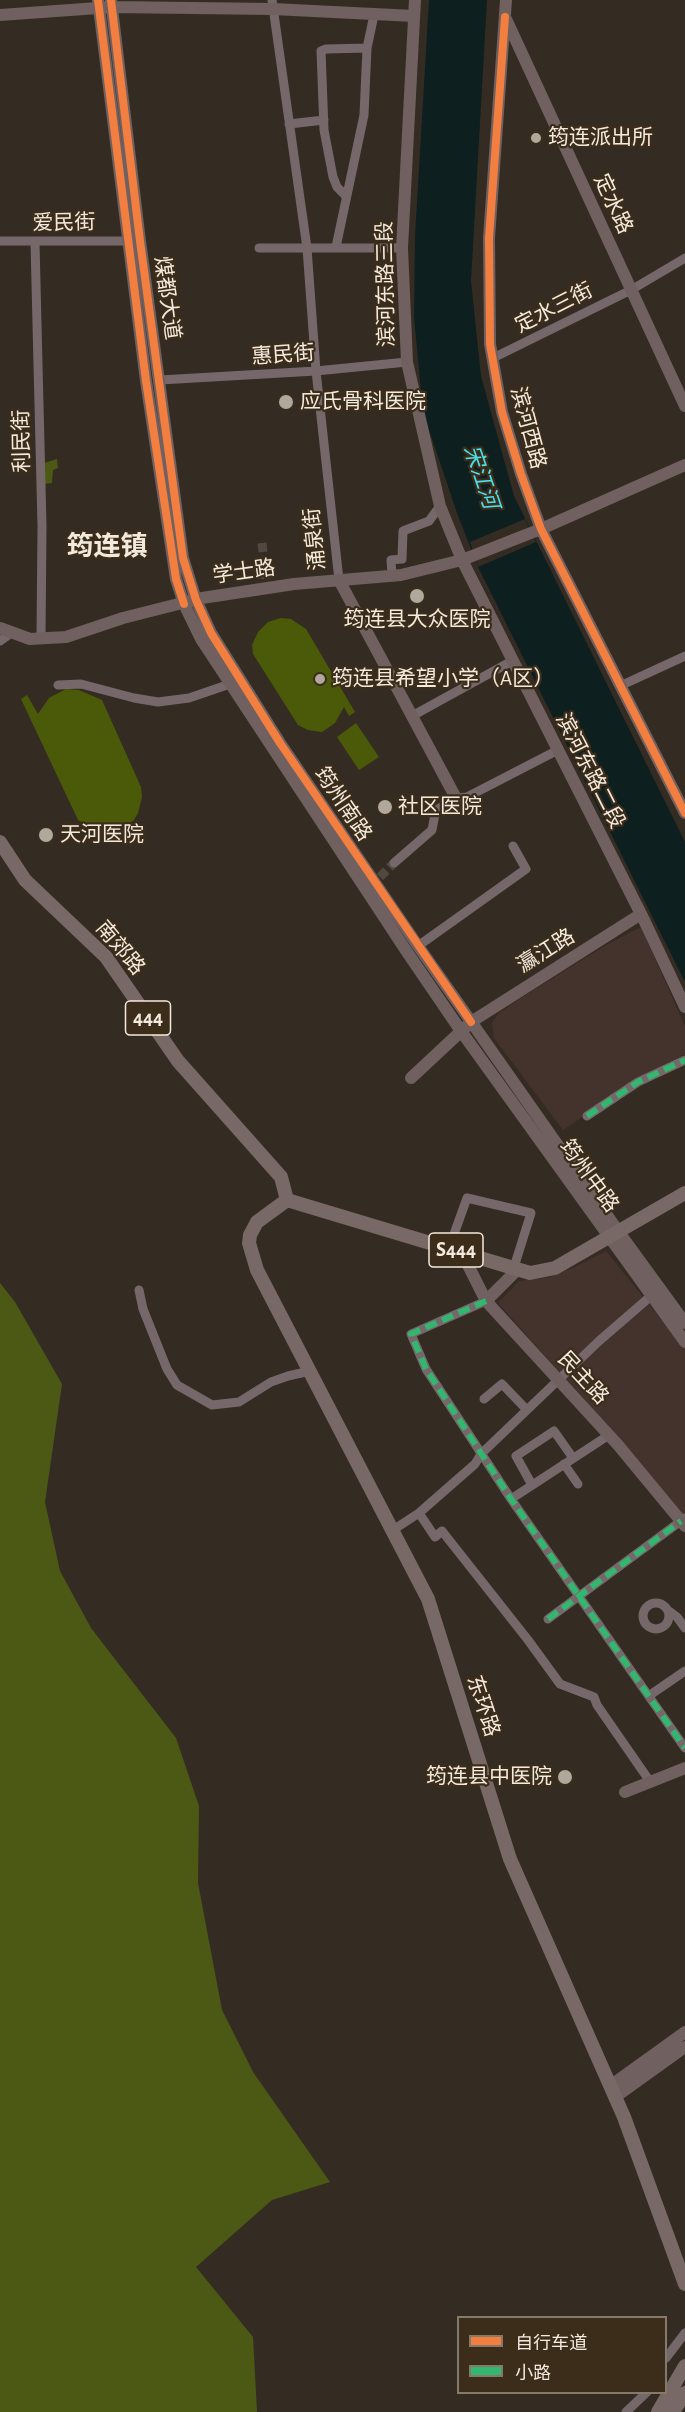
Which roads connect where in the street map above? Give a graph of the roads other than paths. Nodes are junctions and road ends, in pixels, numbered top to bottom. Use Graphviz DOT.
graph roads {
  1 [pos="415,0"];
  2 [pos="507,0"];
  3 [pos="105,4"];
  4 [pos="273,4"];
  5 [pos="0,15"];
  6 [pos="374,15"];
  7 [pos="414,16"];
  8 [pos="505,18"];
  9 [pos="367,48"];
  10 [pos="324,120"];
  11 [pos="289,124"];
  12 [pos="346,196"];
  13 [pos="0,241"];
  14 [pos="135,241"];
  15 [pos="35,243"];
  16 [pos="336,247"];
  17 [pos="259,248"];
  18 [pos="307,248"];
  19 [pos="402,248"];
  20 [pos="685,258"];
  21 [pos="631,290"];
  22 [pos="493,358"];
  23 [pos="407,362"];
  24 [pos="316,371"];
  25 [pos="160,380"];
  26 [pos="685,406"];
  27 [pos="685,465"];
  28 [pos="440,507"];
  29 [pos="537,531"];
  30 [pos="465,559"];
  31 [pos="392,575"];
  32 [pos="339,580"];
  33 [pos="190,602"];
  34 [pos="6,630"];
  35 [pos="41,638"];
  36 [pos="0,641"];
  37 [pos="685,656"];
  38 [pos="512,661"];
  39 [pos="230,684"];
  40 [pos="58,685"];
  41 [pos="620,686"];
  42 [pos="412,716"];
  43 [pos="558,750"];
  44 [pos="456,798"];
  45 [pos="685,813"];
  46 [pos="0,842"];
  47 [pos="513,846"];
  48 [pos="394,863"];
  49 [pos="641,914"];
  50 [pos="418,946"];
  51 [pos="685,1006"];
  52 [pos="471,1022"];
  53 [pos="461,1031"];
  54 [pos="685,1060"];
  55 [pos="411,1078"];
  56 [pos="587,1116"];
  57 [pos="685,1193"];
  58 [pos="287,1200"];
  59 [pos="613,1234"];
  60 [pos="455,1250"];
  61 [pos="518,1270"];
  62 [pos="139,1290"];
  63 [pos="651,1296"];
  64 [pos="486,1301"];
  65 [pos="685,1323"];
  66 [pos="685,1342"];
  67 [pos="310,1371"];
  68 [pos="558,1380"];
  69 [pos="484,1399"];
  70 [pos="527,1410"];
  71 [pos="609,1435"];
  72 [pos="481,1454"];
  73 [pos="573,1458"];
  74 [pos="564,1464"];
  75 [pos="578,1484"];
  76 [pos="532,1485"];
  77 [pos="511,1499"];
  78 [pos="418,1513"];
  79 [pos="684,1522"];
  80 [pos="393,1530"];
  81 [pos="580,1596"];
  82 [pos="669,1611"];
  83 [pos="548,1619"];
  84 [pos="685,1628"];
  85 [pos="685,1671"];
  86 [pos="650,1695"];
  87 [pos="685,1748"];
  88 [pos="685,1768"];
  89 [pos="651,1782"];
  90 [pos="625,1792"];
  91 [pos="685,2032"];
  92 [pos="685,2047"];
  93 [pos="612,2092"];
  94 [pos="685,2284"];
  95 [pos="685,2333"];
  96 [pos="667,2357"];
  97 [pos="685,2366"];
  98 [pos="685,2393"];
  99 [pos="645,2394"];
  100 [pos="627,2412"];
  101 [pos="658,2412"];
  102 [pos="673,2412"];
  1 -- 7 [label="main road, 滨河东路三段"];
  2 -- 8 [label="main road, 滨河西路"];
  3 -- 4 [label="main road"];
  3 -- 5 [label="main road"];
  3 -- 14 [label="main road, 煤都大道"];
  4 -- 6 [label="main road"];
  4 -- 11 [label="street, 涌泉街"];
  6 -- 7 [label="main road"];
  6 -- 9 [label="street"];
  7 -- 19 [label="main road, 滨河东路三段"];
  8 -- 21 [label="main road, 定水路"];
  8 -- 22 [label="main road, 滨河西路"];
  9 -- 10 [label="street"];
  9 -- 12 [label="street"];
  10 -- 11 [label="street"];
  10 -- 12 [label="street"];
  11 -- 18 [label="street, 涌泉街"];
  12 -- 16 [label="street"];
  13 -- 15 [label="street, 爱民街"];
  14 -- 15 [label="street, 爱民街"];
  14 -- 25 [label="main road, 煤都大道"];
  14 -- 33 [label="main road, 煤都大道"];
  15 -- 35 [label="street, 利民街"];
  16 -- 18 [label="street"];
  16 -- 19 [label="street"];
  17 -- 18 [label="street"];
  18 -- 24 [label="street, 涌泉街"];
  19 -- 23 [label="main road, 滨河东路三段"];
  20 -- 21 [label="street, 定水三街"];
  21 -- 22 [label="street, 定水三街"];
  21 -- 26 [label="main road, 定水路"];
  22 -- 29 [label="main road, 滨河西路"];
  23 -- 24 [label="street, 惠民街"];
  23 -- 28 [label="main road, 滨河东路三段"];
  24 -- 25 [label="street, 惠民街"];
  24 -- 32 [label="street, 涌泉街"];
  25 -- 33 [label="main road, 煤都大道"];
  27 -- 29 [label="main road"];
  28 -- 30 [label="main road, 滨河东路三段"];
  28 -- 31 [label="street"];
  29 -- 30 [label="main road, 学士路"];
  29 -- 41 [label="main road, 滨河西路"];
  30 -- 31 [label="main road, 学士路"];
  30 -- 38 [label="main road, 滨河东路二段"];
  31 -- 32 [label="main road, 学士路"];
  32 -- 33 [label="main road, 学士路"];
  32 -- 42 [label="main road, 涌泉街"];
  33 -- 35 [label="main road, 学士路"];
  33 -- 39 [label="main road, 筠州南路"];
  33 -- 50 [label="main road, 筠州南路"];
  34 -- 35 [label="main road, 学士路"];
  34 -- 36 [label="street"];
  37 -- 41 [label="street"];
  38 -- 42 [label="street"];
  38 -- 43 [label="main road, 滨河东路二段"];
  39 -- 40 [label="street"];
  39 -- 53 [label="main road, 筠州南路"];
  41 -- 45 [label="main road, 滨河西路"];
  42 -- 44 [label="main road, 涌泉街"];
  43 -- 44 [label="street"];
  43 -- 49 [label="main road, 滨河东路二段"];
  44 -- 48 [label="street"];
  46 -- 58 [label="main road, 南郊路 / 444"];
  47 -- 50 [label="street"];
  49 -- 51 [label="main road, 滨河东路二段"];
  49 -- 52 [label="main road, 瀛江路"];
  50 -- 52 [label="main road, 筠州南路"];
  52 -- 53 [label="main road, 瀛江路"];
  52 -- 59 [label="main road, 筠州中路"];
  53 -- 55 [label="main road, 瀛江路"];
  53 -- 59 [label="main road, 筠州中路"];
  54 -- 56 [label="street"];
  57 -- 59 [label="main road, S444"];
  58 -- 60 [label="main road, S444"];
  58 -- 67 [label="main road, 东环路"];
  59 -- 61 [label="main road, S444"];
  59 -- 63 [label="main road, 筠州中路"];
  59 -- 65 [label="main road, 筠州中路"];
  60 -- 61 [label="main road, S444"];
  60 -- 61 [label="street"];
  60 -- 64 [label="main road, 民主路"];
  61 -- 64 [label="main road"];
  62 -- 67 [label="street"];
  63 -- 66 [label="main road, 筠州中路"];
  63 -- 68 [label="street"];
  64 -- 68 [label="main road, 民主路"];
  64 -- 72 [label="street"];
  67 -- 80 [label="main road, 东环路"];
  68 -- 70 [label="street"];
  68 -- 71 [label="main road, 民主路"];
  69 -- 70 [label="street"];
  70 -- 72 [label="street"];
  71 -- 73 [label="street"];
  71 -- 79 [label="main road, 民主路"];
  72 -- 77 [label="street"];
  72 -- 78 [label="street"];
  73 -- 74 [label="street"];
  73 -- 76 [label="street"];
  74 -- 75 [label="street"];
  74 -- 76 [label="street"];
  76 -- 77 [label="street"];
  77 -- 81 [label="street"];
  78 -- 80 [label="street"];
  78 -- 89 [label="street"];
  79 -- 81 [label="street"];
  80 -- 93 [label="main road, 东环路"];
  81 -- 83 [label="street"];
  81 -- 86 [label="street"];
  82 -- 84 [label="street"];
  85 -- 86 [label="street"];
  86 -- 87 [label="street"];
  88 -- 89 [label="main road"];
  89 -- 90 [label="main road"];
  91 -- 93 [label="main road"];
  92 -- 93 [label="main road"];
  93 -- 94 [label="main road, 东环路"];
  95 -- 96 [label="street"];
  97 -- 101 [label="main road"];
  98 -- 102 [label="main road"];
  99 -- 100 [label="street"];
}
